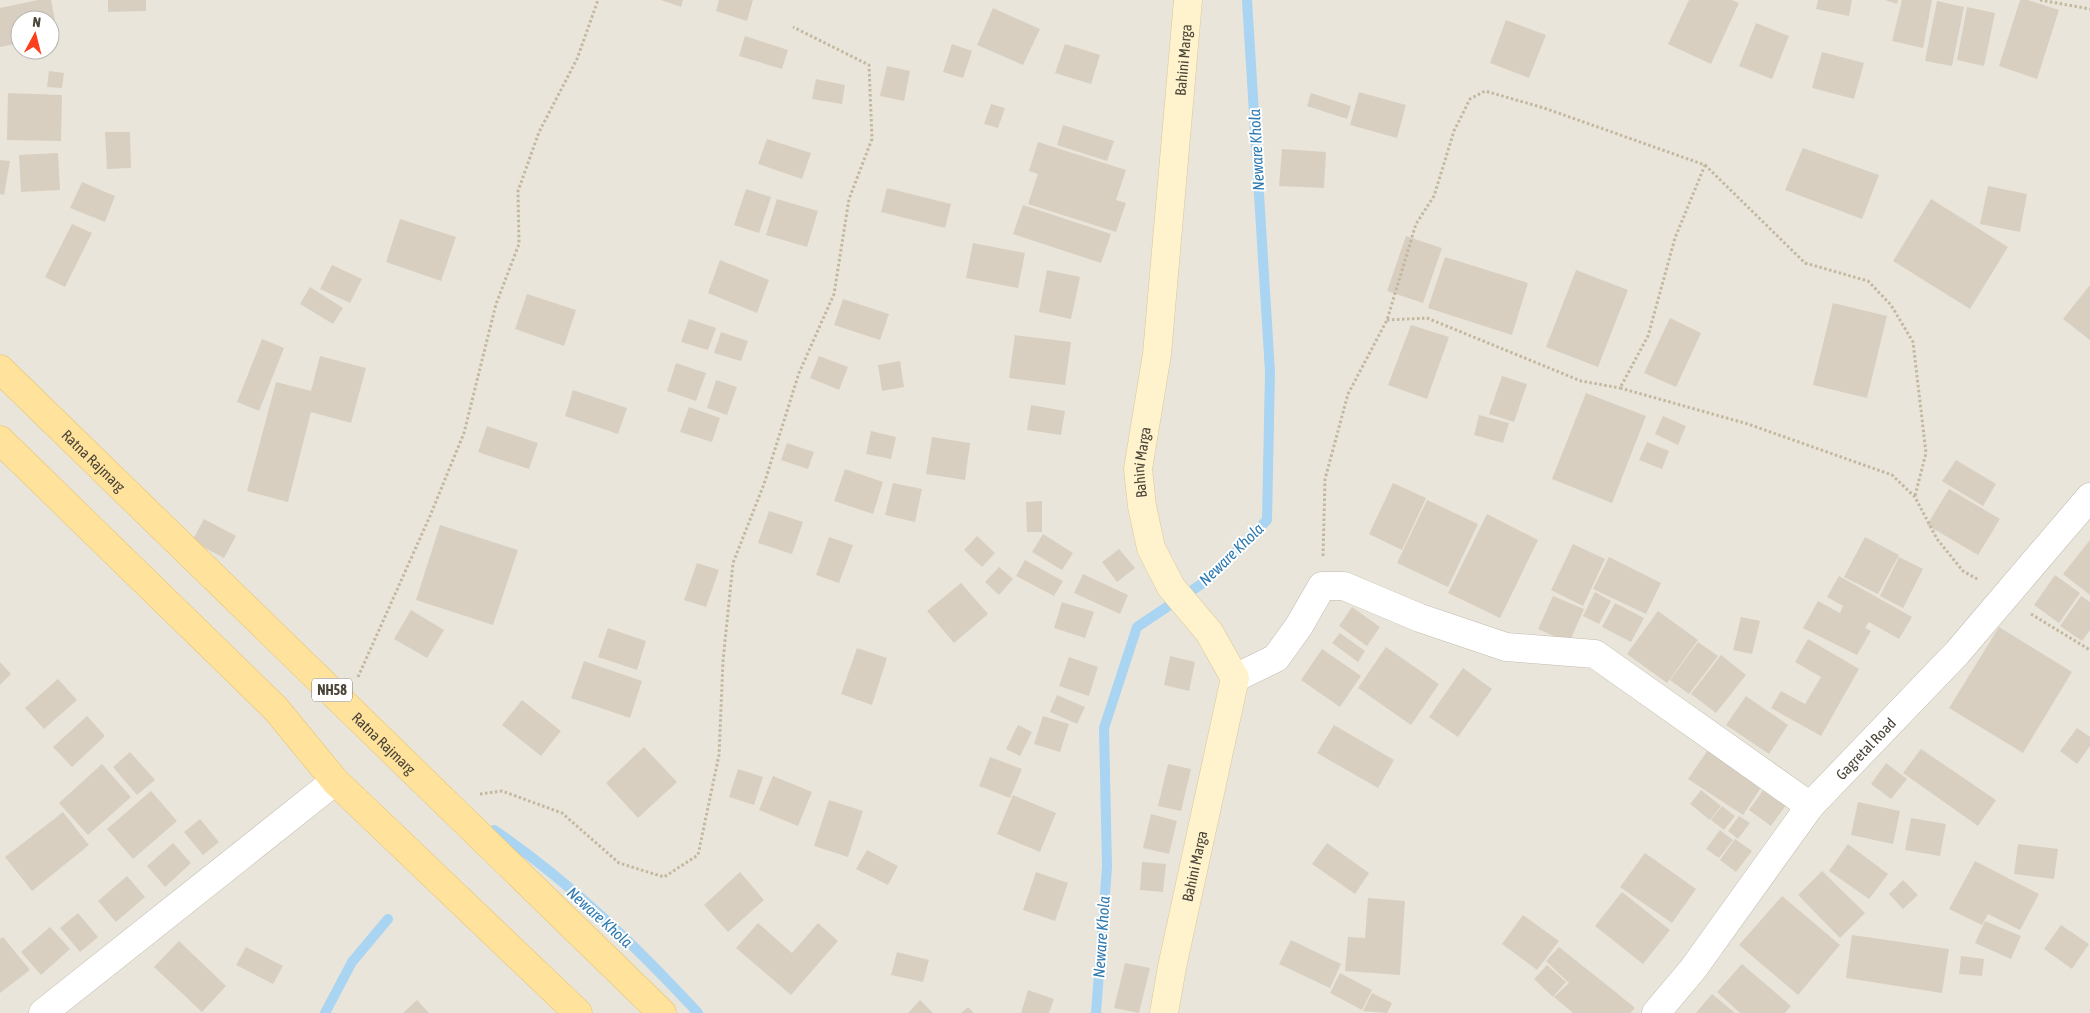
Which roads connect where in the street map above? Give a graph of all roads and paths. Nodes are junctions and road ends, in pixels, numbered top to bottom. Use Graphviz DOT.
graph roads {
  1 [pos="598,0"];
  2 [pos="1188,0"];
  3 [pos="2040,0"];
  4 [pos="2090,9"];
  5 [pos="794,28"];
  6 [pos="1705,165"];
  7 [pos="1387,320"];
  8 [pos="0,369"];
  9 [pos="1620,388"];
  10 [pos="0,440"];
  11 [pos="1915,496"];
  12 [pos="2090,497"];
  13 [pos="1322,586"];
  14 [pos="2007,597"];
  15 [pos="2090,650"];
  16 [pos="1235,678"];
  17 [pos="348,706"];
  18 [pos="335,781"];
  19 [pos="445,800"];
  20 [pos="1810,806"];
  21 [pos="44,1013"];
  22 [pos="578,1013"];
  23 [pos="662,1013"];
  24 [pos="1164,1013"];
  25 [pos="1656,1013"];
  1 -- 17 [label="path"];
  2 -- 16 [label="street, Bahini Marga"];
  3 -- 4 [label="path"];
  5 -- 19 [label="path"];
  6 -- 7 [label="path"];
  6 -- 9 [label="path"];
  6 -- 11 [label="path"];
  7 -- 9 [label="path"];
  7 -- 13 [label="path"];
  8 -- 17 [label="main road, Ratna Rajmarg / NH58"];
  9 -- 11 [label="path"];
  10 -- 18 [label="main road"];
  11 -- 14 [label="path"];
  12 -- 14 [label="street, Gagretal Road"];
  13 -- 16 [label="street"];
  13 -- 20 [label="street"];
  14 -- 15 [label="path"];
  14 -- 20 [label="street, Gagretal Road"];
  16 -- 24 [label="street, Bahini Marga"];
  17 -- 19 [label="main road, Ratna Rajmarg / NH58"];
  18 -- 21 [label="street"];
  18 -- 22 [label="main road"];
  19 -- 23 [label="main road, Ratna Rajmarg / NH58"];
  20 -- 25 [label="street, Gagretal Road"];
}
